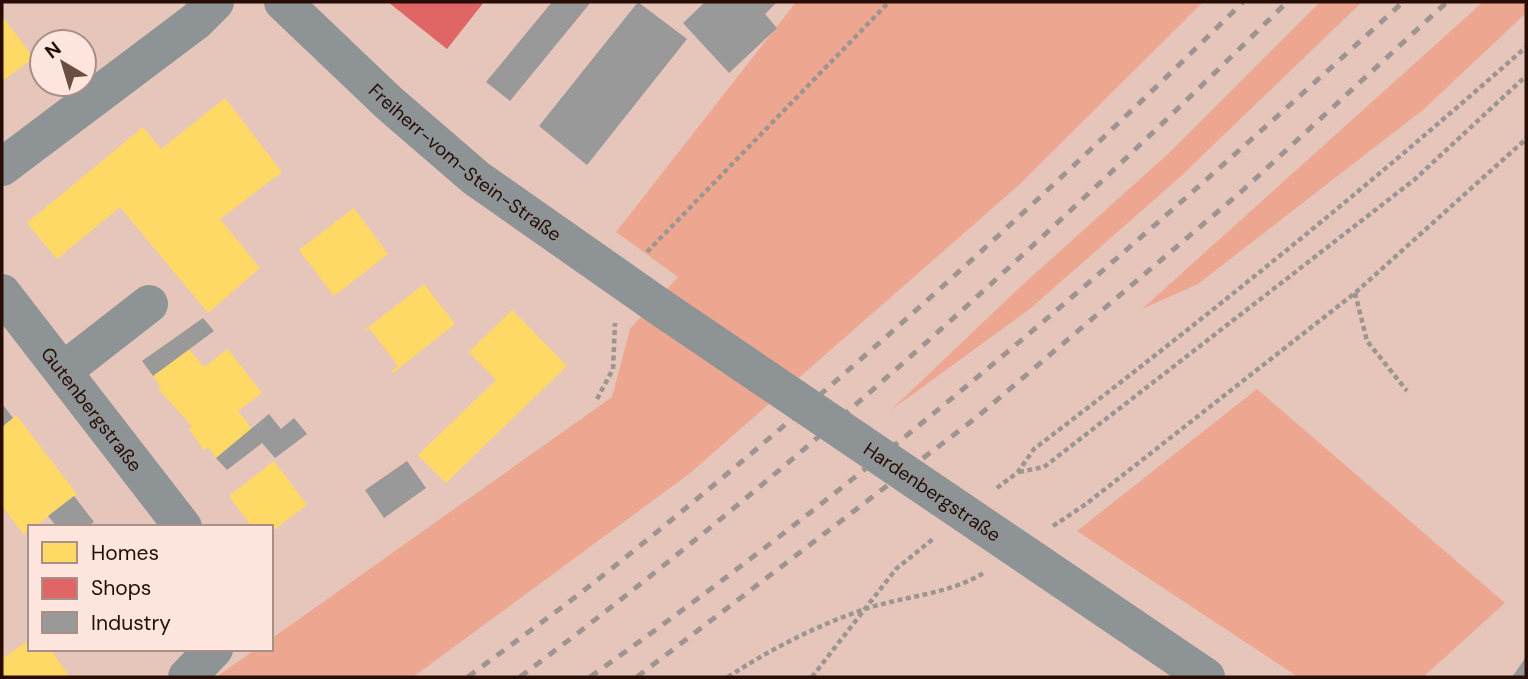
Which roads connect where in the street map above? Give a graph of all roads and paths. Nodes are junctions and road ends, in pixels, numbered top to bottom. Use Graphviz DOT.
graph roads {
  1 [pos="215,2"];
  2 [pos="283,2"];
  3 [pos="889,2"];
  4 [pos="1526,47"];
  5 [pos="1526,76"];
  6 [pos="1526,139"];
  7 [pos="2,167"];
  8 [pos="620,280"];
  9 [pos="2,293"];
  10 [pos="1355,293"];
  11 [pos="149,304"];
  12 [pos="660,307"];
  13 [pos="62,370"];
  14 [pos="1407,391"];
  15 [pos="597,398"];
  16 [pos="1018,472"];
  17 [pos="996,489"];
  18 [pos="181,525"];
  19 [pos="1044,532"];
  20 [pos="941,533"];
  21 [pos="990,568"];
  22 [pos="863,610"];
  23 [pos="212,651"];
  24 [pos="187,677"];
  25 [pos="728,677"];
  26 [pos="811,677"];
  27 [pos="1206,677"];
  1 -- 7 [label="street"];
  2 -- 8 [label="street, Freiherr-vom-Stein-Straße"];
  3 -- 8 [label="path"];
  4 -- 16 [label="path"];
  5 -- 16 [label="path"];
  6 -- 10 [label="path"];
  8 -- 12 [label="street, Freiherr-vom-Stein-Straße"];
  8 -- 15 [label="path"];
  9 -- 13 [label="street, Gutenbergstraße"];
  10 -- 14 [label="path"];
  10 -- 19 [label="path"];
  11 -- 13 [label="street"];
  12 -- 27 [label="street, Hardenbergstraße, bridge"];
  13 -- 18 [label="street, Gutenbergstraße"];
  16 -- 17 [label="path"];
  20 -- 22 [label="path"];
  21 -- 22 [label="path"];
  22 -- 25 [label="path"];
  22 -- 26 [label="path"];
  23 -- 24 [label="street"];
}
